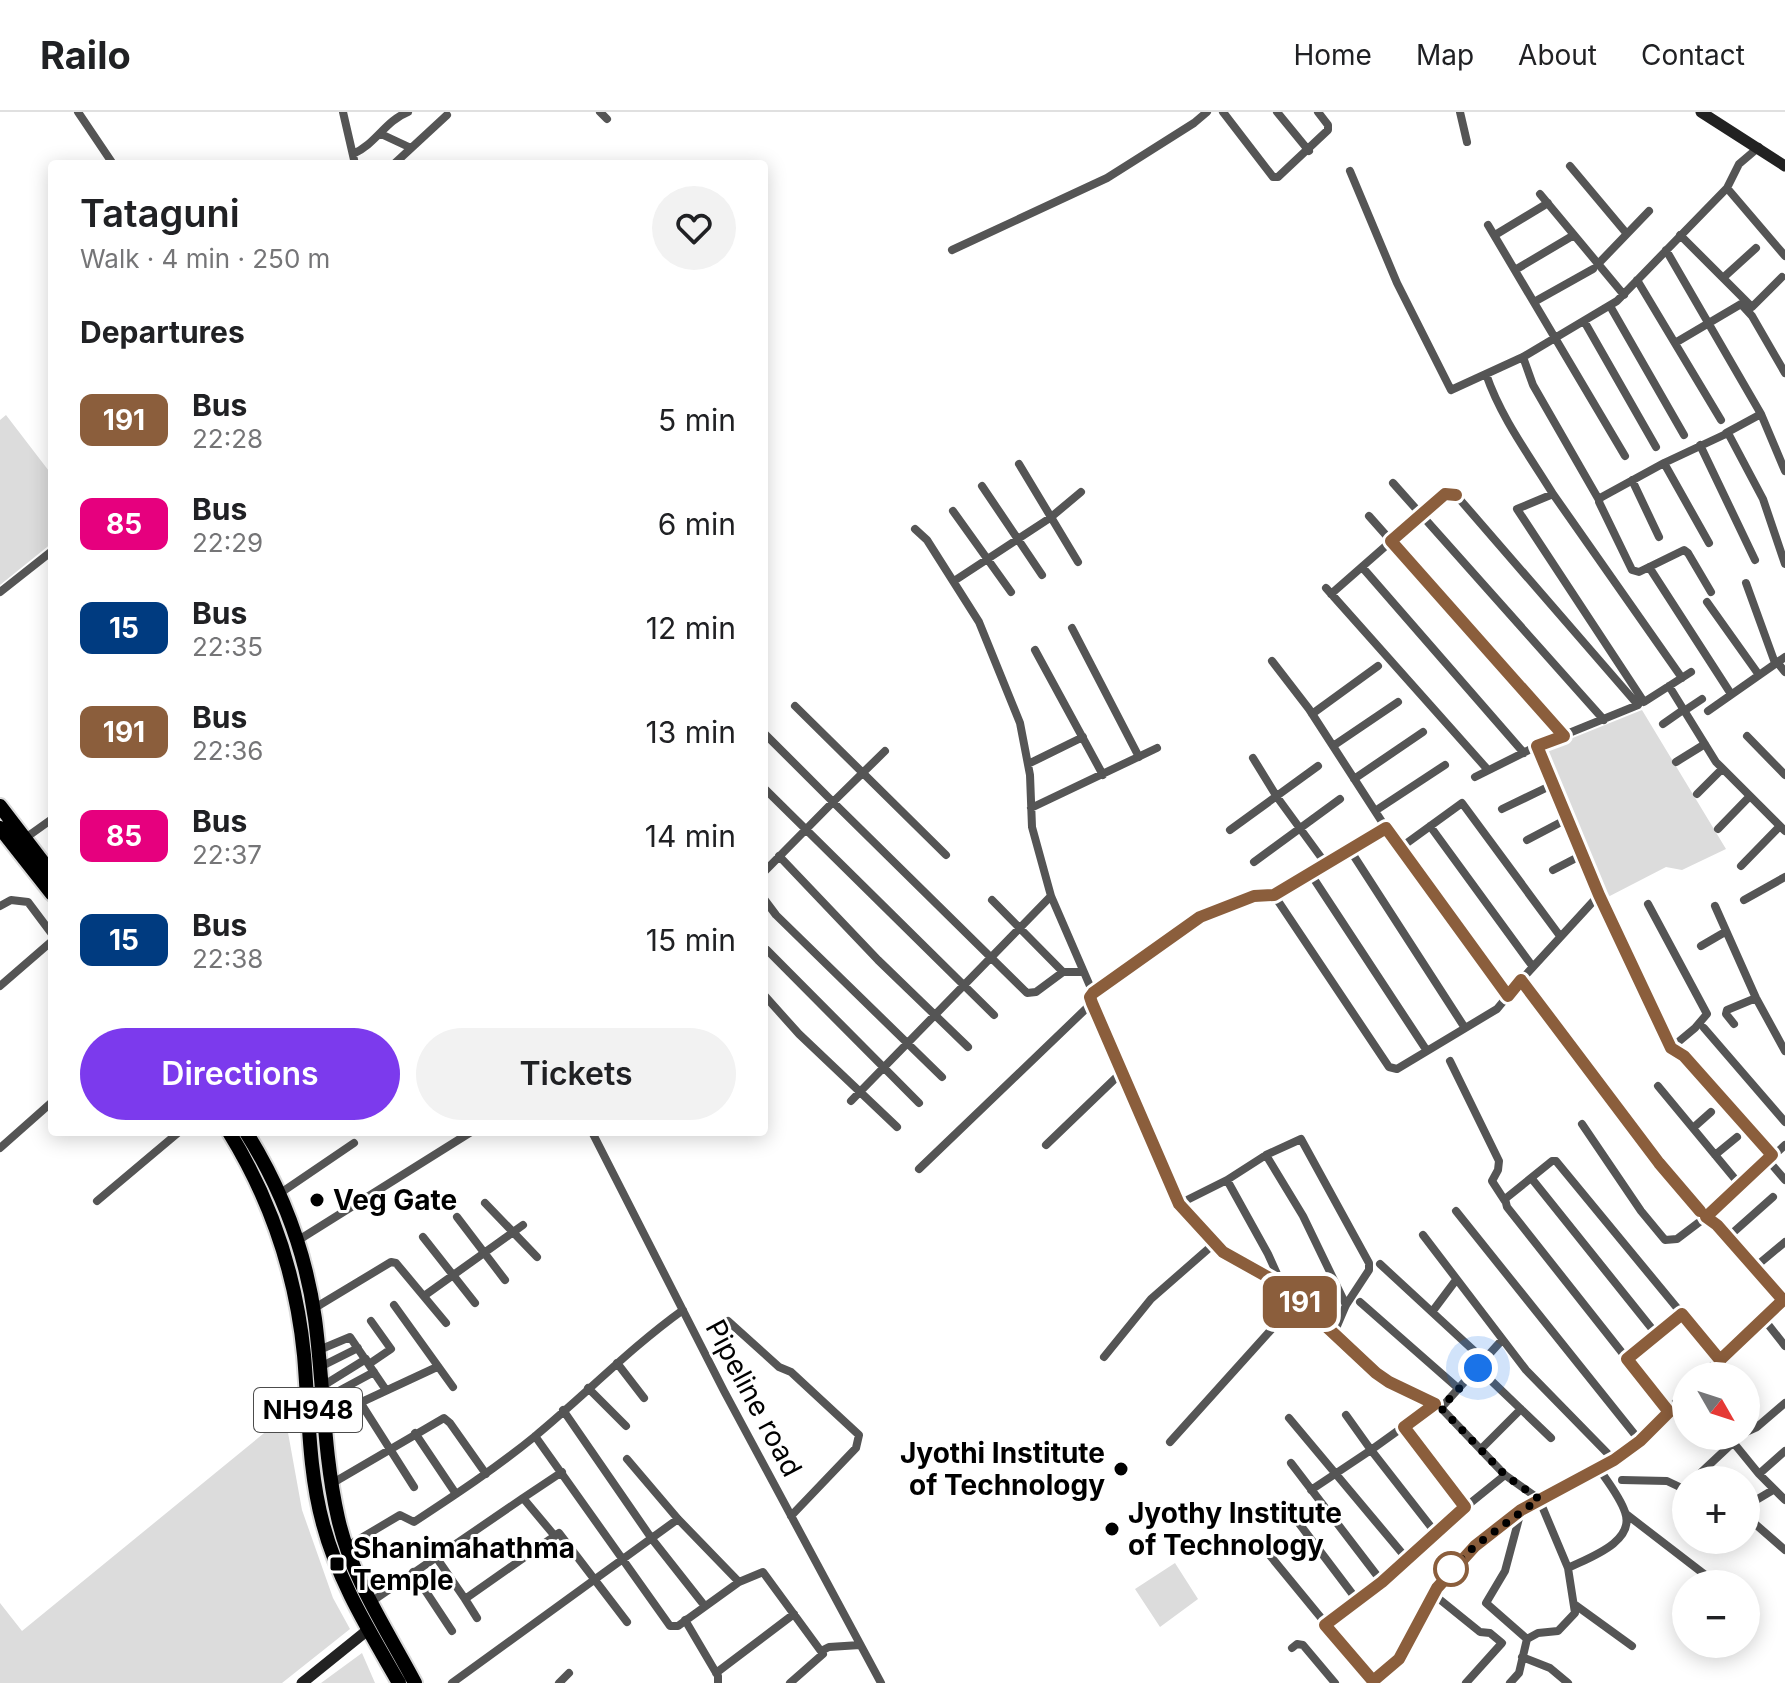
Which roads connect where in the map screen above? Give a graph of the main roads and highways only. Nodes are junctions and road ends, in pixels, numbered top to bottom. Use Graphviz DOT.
graph roads {
  1 [pos="1701,112"];
  2 [pos="1785,166"];
  3 [pos="0,806"];
  4 [pos="0,828"];
  5 [pos="48,865"];
  6 [pos="48,889"];
  7 [pos="231,1136"];
  8 [pos="248,1136"];
  9 [pos="1784,1299"];
  10 [pos="1718,1362"];
  11 [pos="1672,1409"];
  12 [pos="319,1453"];
  13 [pos="369,1629"];
  14 [pos="1372,1682"];
  15 [pos="302,1683"];
  16 [pos="399,1683"];
  17 [pos="415,1683"];
  1 -- 2 [label="main road"];
  3 -- 5 [label="highway"];
  4 -- 6 [label="highway"];
  7 -- 12 [label="highway, NH948"];
  8 -- 12 [label="highway, NH948"];
  9 -- 10 [label="main road"];
  11 -- 14 [label="main road"];
  12 -- 13 [label="highway, NH948"];
  12 -- 17 [label="highway, NH948"];
  13 -- 15 [label="main road"];
  13 -- 16 [label="highway, NH948"];
}
